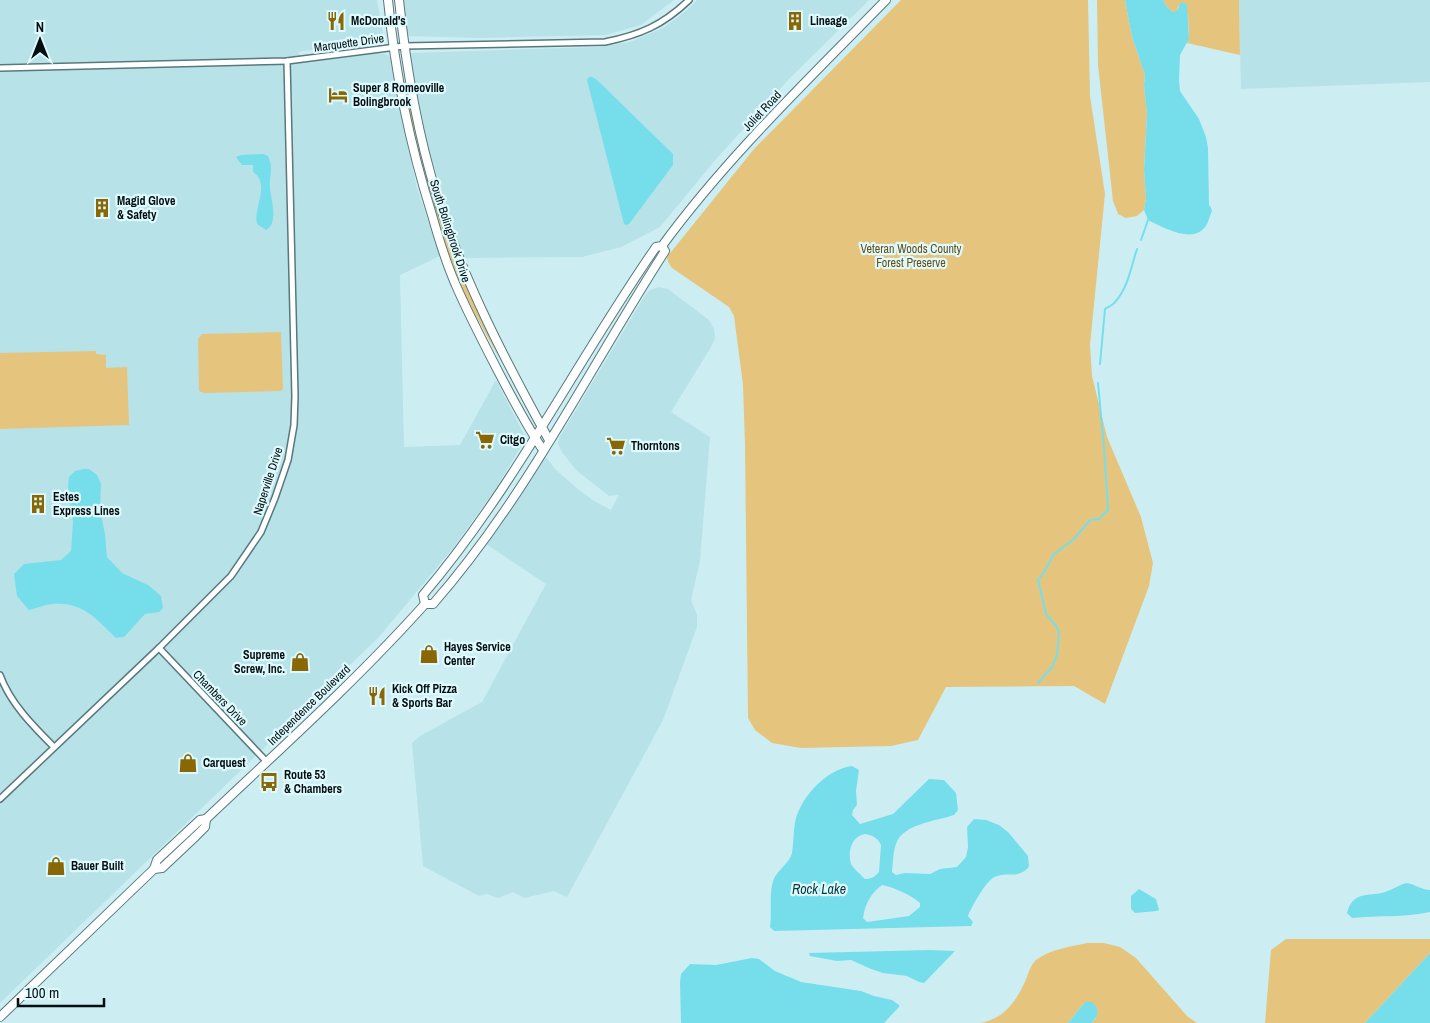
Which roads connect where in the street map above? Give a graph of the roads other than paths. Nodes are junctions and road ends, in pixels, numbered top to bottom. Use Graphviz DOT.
graph roads {
  1 [pos="388,0"];
  2 [pos="399,0"];
  3 [pos="689,0"];
  4 [pos="886,0"];
  5 [pos="404,46"];
  6 [pos="394,47"];
  7 [pos="287,61"];
  8 [pos="0,68"];
  9 [pos="662,246"];
  10 [pos="541,426"];
  11 [pos="534,437"];
  12 [pos="549,440"];
  13 [pos="543,450"];
  14 [pos="425,604"];
  15 [pos="159,648"];
  16 [pos="0,675"];
  17 [pos="54,747"];
  18 [pos="267,762"];
  19 [pos="0,798"];
  20 [pos="0,1017"];
  1 -- 6 [label="main road, South Bolingbrook Drive"];
  2 -- 5 [label="main road, South Bolingbrook Drive"];
  3 -- 5 [label="street, Marquette Drive"];
  4 -- 9 [label="main road, Joliet Road"];
  5 -- 6 [label="street, Marquette Drive"];
  5 -- 10 [label="main road, South Bolingbrook Drive"];
  6 -- 7 [label="street, Marquette Drive"];
  6 -- 11 [label="main road, South Bolingbrook Drive"];
  7 -- 8 [label="street, Marquette Drive"];
  7 -- 15 [label="street, Naperville Drive"];
  9 -- 10 [label="main road, Joliet Road"];
  9 -- 12 [label="main road, Joliet Road"];
  10 -- 11 [label="main road, Joliet Road"];
  10 -- 12 [label="main road, South Bolingbrook Drive"];
  11 -- 13 [label="main road, South Bolingbrook Drive"];
  11 -- 14 [label="main road, Independence Boulevard"];
  12 -- 13 [label="main road, Independence Boulevard"];
  13 -- 14 [label="main road, Independence Boulevard"];
  14 -- 18 [label="main road, Independence Boulevard"];
  15 -- 17 [label="street, Naperville Drive"];
  15 -- 18 [label="street, Chambers Drive"];
  16 -- 17 [label="street"];
  17 -- 19 [label="street, Naperville Drive"];
  18 -- 20 [label="main road, Independence Boulevard"];
}
